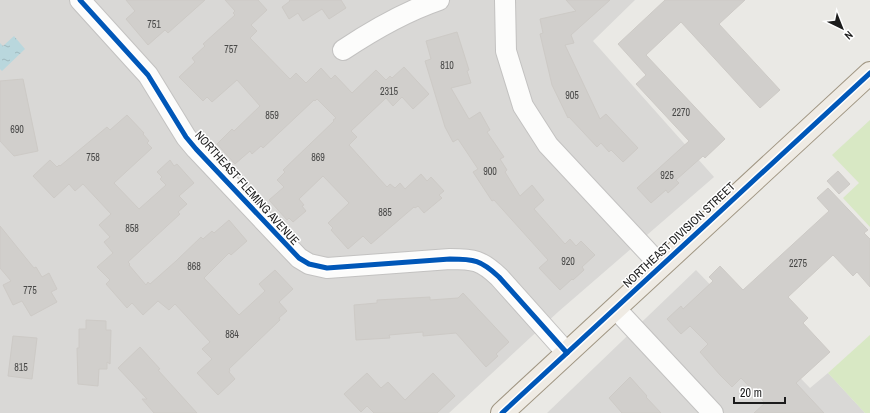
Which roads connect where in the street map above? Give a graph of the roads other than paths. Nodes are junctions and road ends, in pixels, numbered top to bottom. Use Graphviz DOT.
graph roads {
  1 [pos="80,0"];
  2 [pos="439,0"];
  3 [pos="505,0"];
  4 [pos="343,50"];
  5 [pos="870,73"];
  6 [pos="661,266"];
  7 [pos="615,308"];
  8 [pos="567,353"];
  9 [pos="502,413"];
  10 [pos="713,413"];
  1 -- 8 [label="street, NORTHEAST FLEMING AVENUE"];
  2 -- 4 [label="street"];
  3 -- 6 [label="street"];
  5 -- 6 [label="main road, NORTHEAST DIVISION STREET"];
  6 -- 7 [label="main road, NORTHEAST DIVISION STREET"];
  7 -- 8 [label="main road, NORTHEAST DIVISION STREET"];
  7 -- 10 [label="street"];
  8 -- 9 [label="main road, NORTHEAST DIVISION STREET"];
}
